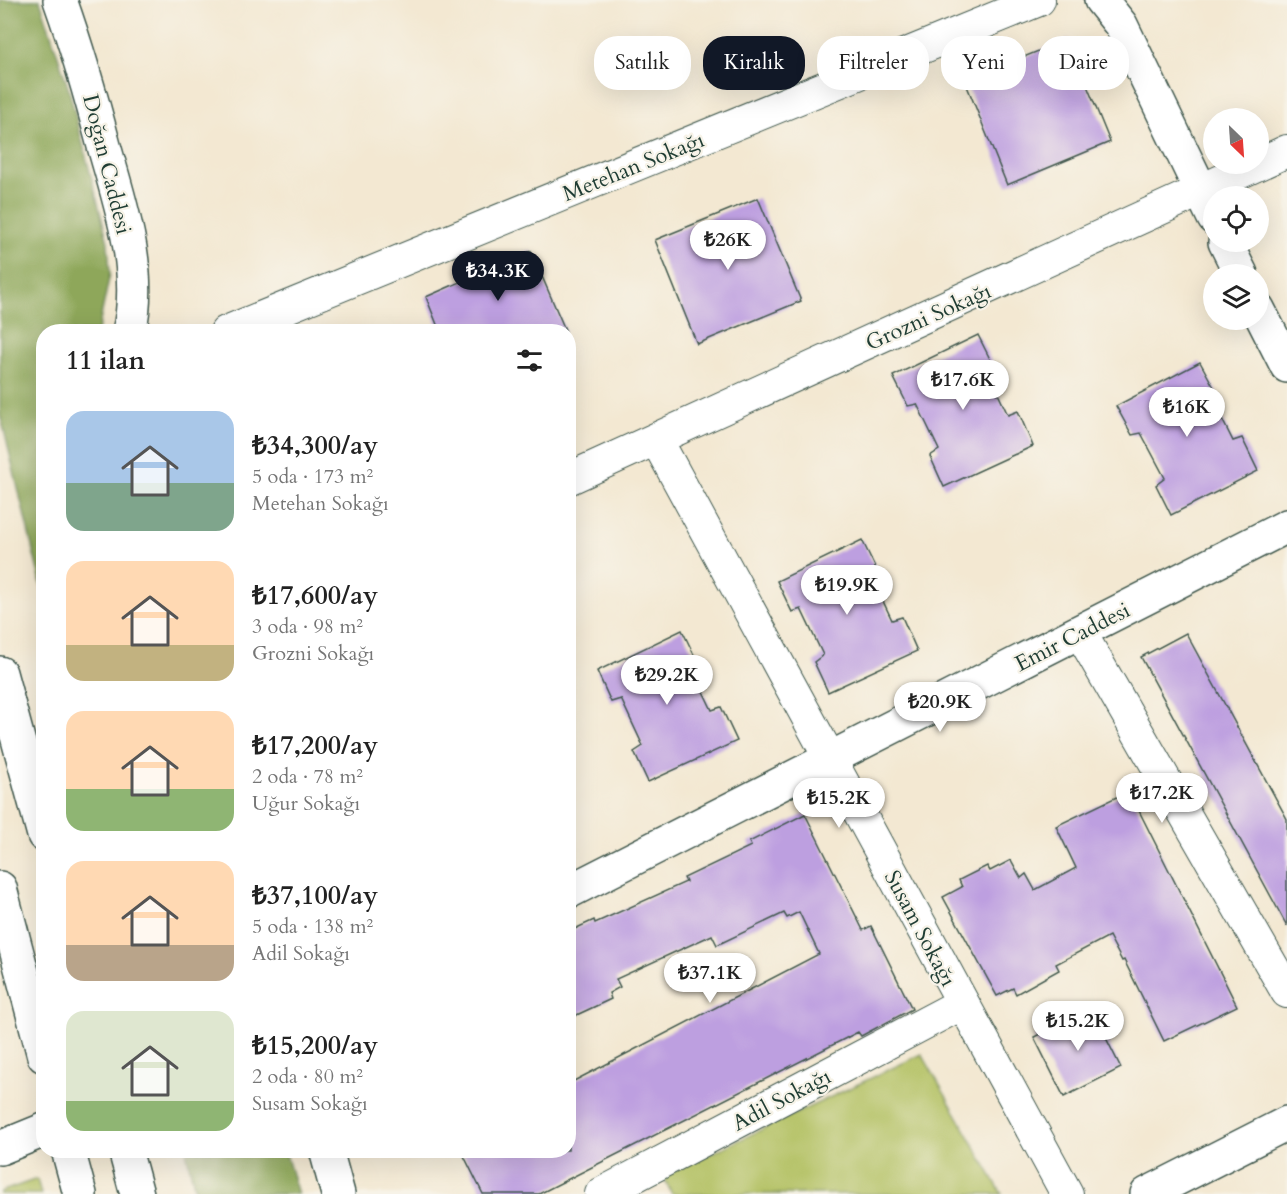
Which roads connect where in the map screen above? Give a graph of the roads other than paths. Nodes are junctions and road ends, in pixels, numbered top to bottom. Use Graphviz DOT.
graph roads {
  1 [pos="60,0"];
  2 [pos="1039,0"];
  3 [pos="1101,0"];
  4 [pos="1287,151"];
  5 [pos="1235,186"];
  6 [pos="1203,197"];
  7 [pos="1203,207"];
  8 [pos="130,324"];
  9 [pos="246,324"];
  10 [pos="1269,330"];
  11 [pos="1287,366"];
  12 [pos="656,439"];
  13 [pos="576,475"];
  14 [pos="1287,526"];
  15 [pos="1080,632"];
  16 [pos="0,673"];
  17 [pos="831,760"];
  18 [pos="36,806"];
  19 [pos="0,888"];
  20 [pos="576,888"];
  21 [pos="1287,992"];
  22 [pos="961,1004"];
  23 [pos="36,1025"];
  24 [pos="1287,1124"];
  25 [pos="36,1133"];
  26 [pos="0,1148"];
  27 [pos="70,1158"];
  28 [pos="127,1158"];
  29 [pos="328,1158"];
  30 [pos="616,1190"];
  31 [pos="80,1194"];
  32 [pos="137,1194"];
  33 [pos="338,1194"];
  34 [pos="1067,1194"];
  35 [pos="1147,1194"];
  1 -- 8 [label="street, Doğan Caddesi"];
  2 -- 9 [label="street, Metehan Sokağı"];
  3 -- 6 [label="street"];
  4 -- 5 [label="street, Grozni Sokağı"];
  7 -- 12 [label="street, Grozni Sokağı"];
  10 -- 11 [label="street"];
  12 -- 13 [label="street, Grozni Sokağı"];
  12 -- 17 [label="street, Susam Sokağı"];
  14 -- 15 [label="street, Emir Caddesi"];
  15 -- 17 [label="street, Emir Caddesi"];
  15 -- 21 [label="street"];
  16 -- 18 [label="street"];
  17 -- 20 [label="street, Emir Caddesi"];
  17 -- 22 [label="street, Susam Sokağı"];
  19 -- 23 [label="street"];
  22 -- 30 [label="street, Adil Sokağı"];
  22 -- 34 [label="street, Susam Sokağı"];
  24 -- 35 [label="street"];
  25 -- 26 [label="street"];
  27 -- 31 [label="street"];
  28 -- 32 [label="street"];
  29 -- 33 [label="street"];
}
